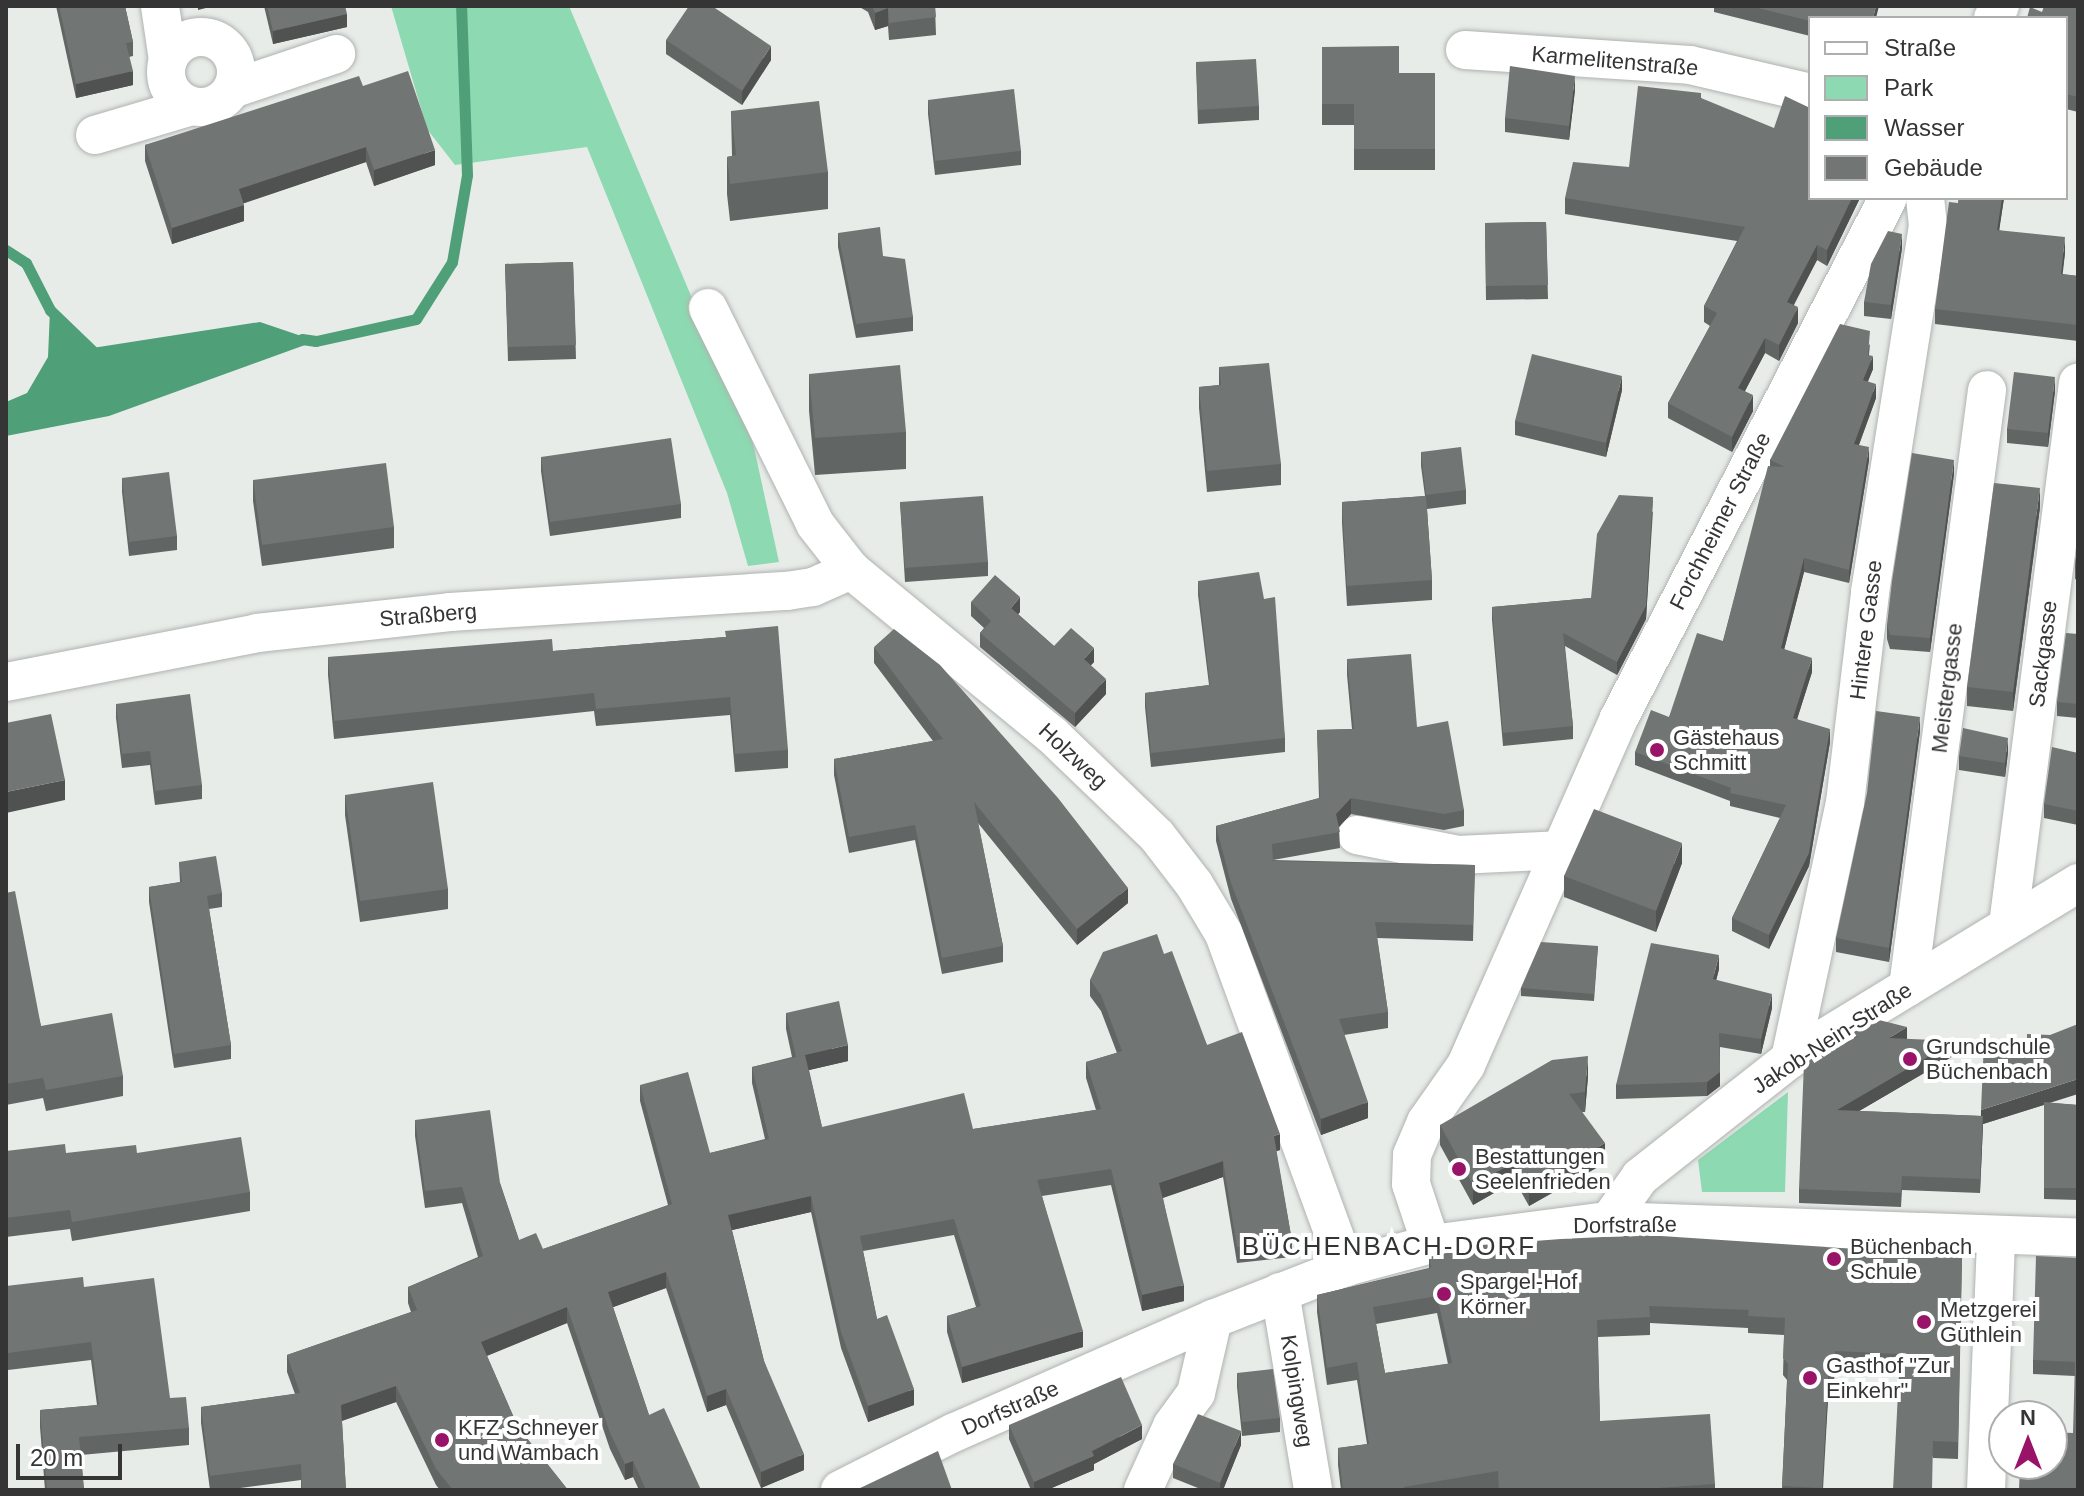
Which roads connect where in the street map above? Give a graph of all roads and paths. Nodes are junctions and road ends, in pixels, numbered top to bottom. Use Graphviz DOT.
graph roads {
  1 [pos="160,6"];
  2 [pos="1465,50"];
  3 [pos="336,54"];
  4 [pos="168,60"];
  5 [pos="232,89"];
  6 [pos="1808,93"];
  7 [pos="192,106"];
  8 [pos="95,135"];
  9 [pos="1887,200"];
  10 [pos="1925,200"];
  11 [pos="708,308"];
  12 [pos="2078,383"];
  13 [pos="1987,390"];
  14 [pos="851,570"];
  15 [pos="6,682"];
  16 [pos="1357,835"];
  17 [pos="1563,850"];
  18 [pos="2078,883"];
  19 [pos="2008,925"];
  20 [pos="1908,987"];
  21 [pos="1790,1059"];
  22 [pos="1609,1221"];
  23 [pos="1996,1236"];
  24 [pos="2078,1237"];
  25 [pos="1431,1244"];
  26 [pos="1346,1267"];
  27 [pos="1280,1292"];
  28 [pos="1213,1319"];
  29 [pos="840,1490"];
  30 [pos="1143,1490"];
  31 [pos="1313,1490"];
  32 [pos="1986,1490"];
  1 -- 4 [label="street"];
  2 -- 6 [label="street, Karmelitenstraße"];
  3 -- 5 [label="street"];
  4 -- 5 [label="street"];
  4 -- 7 [label="street"];
  5 -- 7 [label="street"];
  7 -- 8 [label="street"];
  9 -- 17 [label="street, Forchheimer Straße"];
  10 -- 21 [label="street, Hintere Gasse"];
  11 -- 14 [label="street, Holzweg"];
  12 -- 19 [label="street, Sackgasse"];
  13 -- 20 [label="street, Meistergasse"];
  14 -- 15 [label="street, Straßberg"];
  14 -- 26 [label="street, Holzweg"];
  16 -- 17 [label="street"];
  17 -- 25 [label="street, Forchheimer Straße"];
  18 -- 19 [label="street, Jakob-Nein-Straße"];
  19 -- 20 [label="street, Jakob-Nein-Straße"];
  20 -- 21 [label="street, Jakob-Nein-Straße"];
  21 -- 22 [label="street, Jakob-Nein-Straße"];
  22 -- 23 [label="street, Dorfstraße"];
  22 -- 25 [label="street, Dorfstraße"];
  23 -- 24 [label="street, Dorfstraße"];
  23 -- 32 [label="street"];
  25 -- 26 [label="street, Dorfstraße"];
  26 -- 27 [label="street, Dorfstraße"];
  27 -- 28 [label="street, Dorfstraße"];
  27 -- 31 [label="street, Kolpingweg"];
  28 -- 29 [label="street, Dorfstraße"];
  28 -- 30 [label="street"];
}
